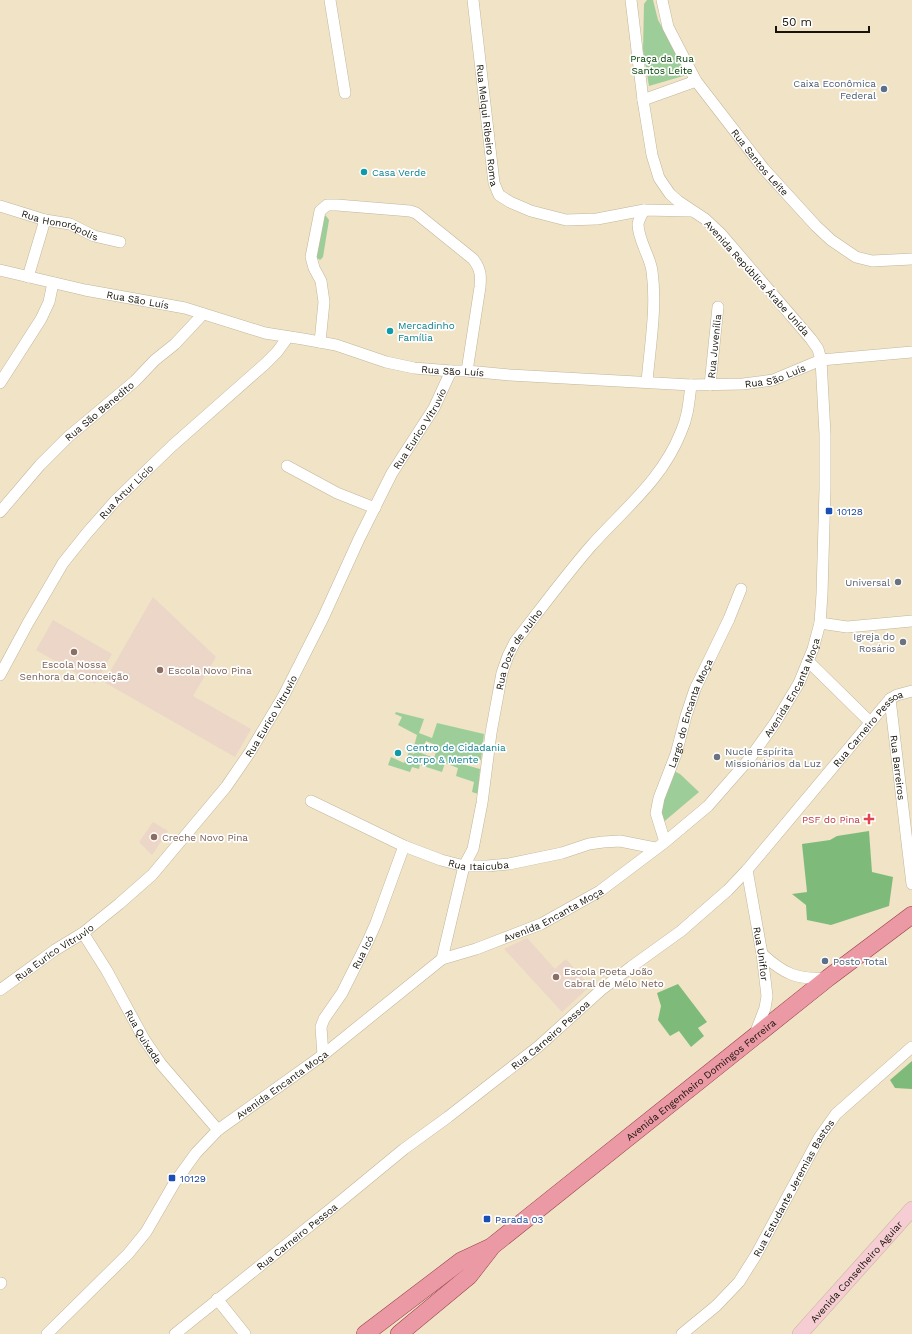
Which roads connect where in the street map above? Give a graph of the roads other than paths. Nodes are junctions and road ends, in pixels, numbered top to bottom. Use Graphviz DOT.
graph roads {
  1 [pos="330,0"];
  2 [pos="473,0"];
  3 [pos="631,0"];
  4 [pos="662,0"];
  5 [pos="696,82"];
  6 [pos="345,93"];
  7 [pos="643,100"];
  8 [pos="0,206"];
  9 [pos="644,210"];
  10 [pos="691,211"];
  11 [pos="44,220"];
  12 [pos="120,242"];
  13 [pos="912,259"];
  14 [pos="0,270"];
  15 [pos="28,277"];
  16 [pos="53,283"];
  17 [pos="718,307"];
  18 [pos="203,314"];
  19 [pos="288,337"];
  20 [pos="320,342"];
  21 [pos="912,352"];
  22 [pos="821,360"];
  23 [pos="451,371"];
  24 [pos="467,371"];
  25 [pos="647,382"];
  26 [pos="0,383"];
  27 [pos="690,385"];
  28 [pos="710,385"];
  29 [pos="287,466"];
  30 [pos="375,508"];
  31 [pos="0,512"];
  32 [pos="741,589"];
  33 [pos="912,621"];
  34 [pos="820,623"];
  35 [pos="808,660"];
  36 [pos="0,674"];
  37 [pos="912,691"];
  38 [pos="890,699"];
  39 [pos="870,722"];
  40 [pos="311,801"];
  41 [pos="665,842"];
  42 [pos="404,846"];
  43 [pos="655,848"];
  44 [pos="464,866"];
  45 [pos="747,870"];
  46 [pos="912,884"];
  47 [pos="912,915"];
  48 [pos="83,932"];
  49 [pos="762,954"];
  50 [pos="442,960"];
  51 [pos="828,978"];
  52 [pos="0,990"];
  53 [pos="754,1037"];
  54 [pos="912,1047"];
  55 [pos="323,1055"];
  56 [pos="218,1130"];
  57 [pos="912,1210"];
  58 [pos="491,1247"];
  59 [pos="217,1300"];
  60 [pos="690,1332"];
  61 [pos="47,1334"];
  62 [pos="175,1334"];
  63 [pos="245,1334"];
  64 [pos="365,1334"];
  65 [pos="399,1334"];
  66 [pos="800,1334"];
  1 -- 6 [label="street"];
  2 -- 9 [label="street, Rua Melqui Ribeiro Roma"];
  3 -- 7 [label="street, Avenida República Árabe Unida"];
  4 -- 5 [label="street, Rua Santos Leite"];
  5 -- 7 [label="street"];
  5 -- 13 [label="street, Rua Santos Leite"];
  7 -- 10 [label="street, Avenida República Árabe Unida"];
  8 -- 11 [label="street, Rua Honorópolis"];
  9 -- 10 [label="street, Rua Melqui Ribeiro Roma"];
  9 -- 25 [label="street"];
  10 -- 22 [label="street, Avenida República Árabe Unida"];
  11 -- 12 [label="street, Rua Honorópolis"];
  11 -- 15 [label="street"];
  14 -- 15 [label="street, Rua São Luís"];
  15 -- 16 [label="street, Rua São Luís"];
  16 -- 18 [label="street, Rua São Luís"];
  16 -- 26 [label="street"];
  17 -- 28 [label="street, Rua Juvenília"];
  18 -- 19 [label="street, Rua São Luís"];
  18 -- 31 [label="street, Rua São Benedito"];
  19 -- 20 [label="street, Rua São Luís"];
  19 -- 36 [label="street, Rua Artur Lício"];
  20 -- 23 [label="street, Rua São Luís"];
  20 -- 24 [label="street"];
  21 -- 22 [label="street, Rua São Luís"];
  22 -- 28 [label="street, Rua São Luís"];
  22 -- 34 [label="street, Avenida Encanta Moça"];
  23 -- 24 [label="street, Rua São Luís"];
  23 -- 30 [label="street, Rua Eurico Vitruvio"];
  24 -- 25 [label="street, Rua São Luís"];
  25 -- 27 [label="street, Rua São Luís"];
  27 -- 28 [label="street, Rua São Luís"];
  27 -- 44 [label="street, Rua Doze de Julho"];
  29 -- 30 [label="street"];
  30 -- 48 [label="street, Rua Eurico Vitruvio"];
  32 -- 41 [label="street, Largo do Encanta Moça"];
  33 -- 34 [label="street"];
  34 -- 35 [label="street, Avenida Encanta Moça"];
  35 -- 39 [label="street"];
  35 -- 41 [label="street, Avenida Encanta Moça"];
  37 -- 38 [label="street, Rua Carneiro Pessoa"];
  38 -- 39 [label="street, Rua Carneiro Pessoa"];
  38 -- 46 [label="street, Rua Barreiros"];
  39 -- 45 [label="street, Rua Carneiro Pessoa"];
  40 -- 42 [label="street, Rua Itaicuba"];
  41 -- 43 [label="street, Avenida Encanta Moça"];
  42 -- 44 [label="street, Rua Itaicuba"];
  42 -- 55 [label="street, Rua Icó"];
  43 -- 44 [label="street, Rua Itaicuba"];
  43 -- 50 [label="street, Avenida Encanta Moça"];
  44 -- 50 [label="street, Rua Doze de Julho"];
  45 -- 49 [label="street, Rua Uniflor"];
  45 -- 59 [label="street, Rua Carneiro Pessoa"];
  47 -- 51 [label="main road, Avenida Engenheiro Domingos Ferreira"];
  48 -- 52 [label="street, Rua Eurico Vitruvio"];
  48 -- 56 [label="street, Rua Quixada"];
  49 -- 51 [label="street"];
  49 -- 53 [label="street, Rua Uniflor"];
  50 -- 55 [label="street, Avenida Encanta Moça"];
  51 -- 53 [label="main road, Avenida Engenheiro Domingos Ferreira"];
  53 -- 58 [label="main road, Avenida Engenheiro Domingos Ferreira"];
  54 -- 60 [label="street, Rua Estudante Jeremias Bastos"];
  55 -- 56 [label="street, Avenida Encanta Moça"];
  56 -- 61 [label="street, Avenida Encanta Moça"];
  57 -- 66 [label="main road, Avenida Conselheiro Aguiar"];
  58 -- 64 [label="main road, Avenida Engenheiro Domingos Ferreira"];
  58 -- 65 [label="main road, Avenida Engenheiro Domingos Ferreira"];
  59 -- 62 [label="street, Rua Carneiro Pessoa"];
  59 -- 63 [label="street"];
}
